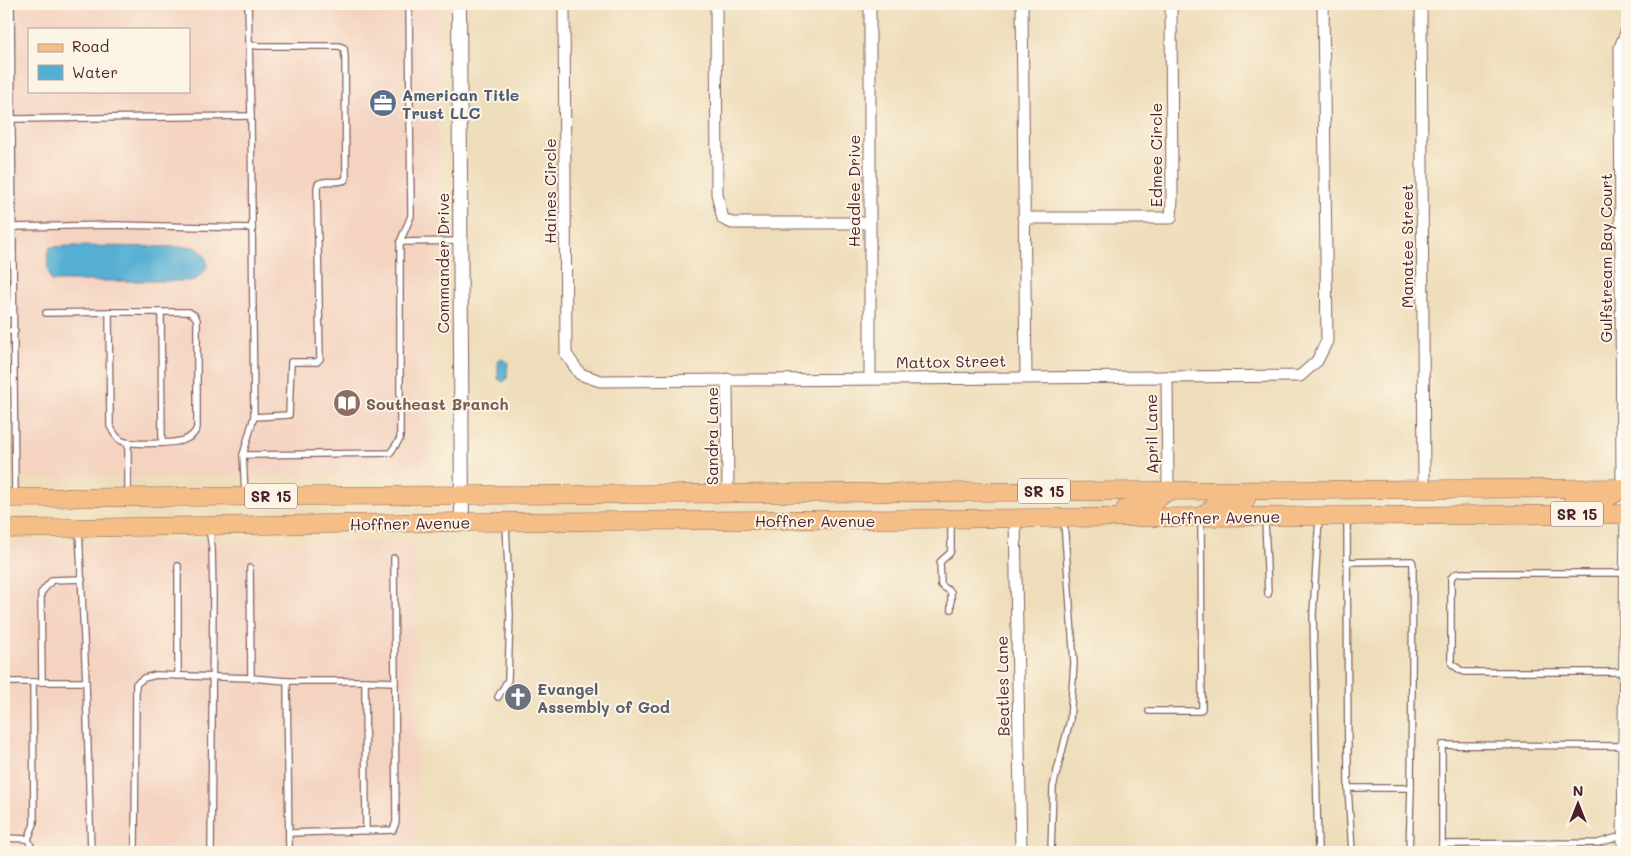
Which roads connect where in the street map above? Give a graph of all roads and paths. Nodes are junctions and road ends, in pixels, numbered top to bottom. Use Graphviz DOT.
graph roads {
  1 [pos="11,4"];
  2 [pos="248,4"];
  3 [pos="409,4"];
  4 [pos="459,4"];
  5 [pos="564,4"];
  6 [pos="716,4"];
  7 [pos="870,4"];
  8 [pos="1022,4"];
  9 [pos="1171,4"];
  10 [pos="1324,4"];
  11 [pos="1421,4"];
  12 [pos="4,24"];
  13 [pos="11,24"];
  14 [pos="1627,30"];
  15 [pos="250,45"];
  16 [pos="11,55"];
  17 [pos="4,61"];
  18 [pos="251,116"];
  19 [pos="12,119"];
  20 [pos="4,160"];
  21 [pos="12,160"];
  22 [pos="13,214"];
  23 [pos="4,215"];
  24 [pos="1023,218"];
  25 [pos="869,223"];
  26 [pos="13,227"];
  27 [pos="252,228"];
  28 [pos="460,241"];
  29 [pos="400,242"];
  30 [pos="4,256"];
  31 [pos="13,256"];
  32 [pos="4,277"];
  33 [pos="4,306"];
  34 [pos="109,312"];
  35 [pos="161,312"];
  36 [pos="46,313"];
  37 [pos="9,314"];
  38 [pos="14,323"];
  39 [pos="4,331"];
  40 [pos="15,331"];
  41 [pos="580,374"];
  42 [pos="1167,376"];
  43 [pos="1026,377"];
  44 [pos="870,378"];
  45 [pos="727,379"];
  46 [pos="254,417"];
  47 [pos="162,442"];
  48 [pos="128,443"];
  49 [pos="243,455"];
  50 [pos="1625,488"];
  51 [pos="1352,489"];
  52 [pos="1424,489"];
  53 [pos="1168,490"];
  54 [pos="728,494"];
  55 [pos="461,495"];
  56 [pos="245,497"];
  57 [pos="9,498"];
  58 [pos="128,498"];
  59 [pos="1627,514"];
  60 [pos="1528,515"];
  61 [pos="1319,516"];
  62 [pos="1347,516"];
  63 [pos="1200,517"];
  64 [pos="1265,517"];
  65 [pos="1016,519"];
  66 [pos="1064,519"];
  67 [pos="951,520"];
  68 [pos="462,522"];
  69 [pos="505,522"];
  70 [pos="208,526"];
  71 [pos="79,527"];
  72 [pos="4,529"];
  73 [pos="394,558"];
  74 [pos="1347,562"];
  75 [pos="178,566"];
  76 [pos="250,568"];
  77 [pos="1626,573"];
  78 [pos="82,579"];
  79 [pos="1268,594"];
  80 [pos="952,609"];
  81 [pos="1626,646"];
  82 [pos="1624,672"];
  83 [pos="178,676"];
  84 [pos="212,677"];
  85 [pos="252,678"];
  86 [pos="287,681"];
  87 [pos="365,681"];
  88 [pos="4,682"];
  89 [pos="33,682"];
  90 [pos="42,682"];
  91 [pos="86,682"];
  92 [pos="395,682"];
  93 [pos="498,697"];
  94 [pos="1150,711"];
  95 [pos="1626,746"];
  96 [pos="1348,788"];
  97 [pos="1411,788"];
  98 [pos="366,831"];
  99 [pos="289,833"];
  100 [pos="1625,835"];
  101 [pos="4,838"];
  102 [pos="28,838"];
  103 [pos="1442,844"];
  104 [pos="33,852"];
  105 [pos="90,852"];
  106 [pos="134,852"];
  107 [pos="212,852"];
  108 [pos="289,852"];
  109 [pos="1020,852"];
  110 [pos="1050,852"];
  111 [pos="1318,852"];
  112 [pos="1352,852"];
  113 [pos="1409,852"];
  114 [pos="1442,852"];
  115 [pos="1623,852"];
  1 -- 13 [label="lane"];
  2 -- 15 [label="lane"];
  3 -- 29 [label="lane"];
  4 -- 28 [label="street, Commander Drive"];
  5 -- 41 [label="street, Haines Circle"];
  6 -- 25 [label="street"];
  7 -- 25 [label="street, Headlee Drive"];
  8 -- 24 [label="street"];
  9 -- 24 [label="street, Edmee Circle"];
  10 -- 42 [label="street, Mattox Street"];
  11 -- 52 [label="street, Manatee Street"];
  12 -- 13 [label="lane"];
  13 -- 16 [label="lane"];
  14 -- 50 [label="street, Gulfstream Bay Court"];
  15 -- 18 [label="lane"];
  15 -- 46 [label="lane"];
  16 -- 17 [label="lane"];
  16 -- 19 [label="lane"];
  18 -- 19 [label="lane"];
  18 -- 27 [label="lane"];
  19 -- 21 [label="lane"];
  20 -- 21 [label="lane"];
  21 -- 22 [label="lane"];
  22 -- 23 [label="lane"];
  22 -- 26 [label="lane"];
  24 -- 43 [label="street"];
  25 -- 44 [label="street, Headlee Drive"];
  26 -- 27 [label="lane"];
  26 -- 31 [label="lane"];
  27 -- 46 [label="lane"];
  28 -- 29 [label="lane"];
  28 -- 55 [label="street, Commander Drive"];
  29 -- 49 [label="lane"];
  30 -- 31 [label="lane"];
  31 -- 38 [label="lane"];
  32 -- 37 [label="lane"];
  33 -- 37 [label="lane"];
  34 -- 35 [label="lane"];
  34 -- 36 [label="lane"];
  34 -- 48 [label="lane"];
  35 -- 47 [label="lane"];
  35 -- 47 [label="lane"];
  37 -- 38 [label="lane"];
  38 -- 40 [label="lane"];
  39 -- 40 [label="lane"];
  40 -- 57 [label="lane"];
  41 -- 45 [label="street, Mattox Street"];
  42 -- 43 [label="street, Mattox Street"];
  42 -- 53 [label="street, April Lane"];
  43 -- 44 [label="street, Mattox Street"];
  44 -- 45 [label="street, Mattox Street"];
  45 -- 54 [label="street, Sandra Lane"];
  46 -- 49 [label="lane"];
  47 -- 48 [label="lane"];
  48 -- 58 [label="lane"];
  49 -- 56 [label="lane"];
  50 -- 52 [label="main road, Hoffner Avenue / SR 15"];
  50 -- 60 [label="main road"];
  51 -- 52 [label="main road, Hoffner Avenue / SR 15"];
  51 -- 53 [label="main road, Hoffner Avenue / SR 15"];
  51 -- 63 [label="main road"];
  53 -- 54 [label="main road, Hoffner Avenue / SR 15"];
  53 -- 65 [label="main road"];
  54 -- 55 [label="main road, Hoffner Avenue / SR 15"];
  55 -- 56 [label="main road, Hoffner Avenue / SR 15"];
  55 -- 68 [label="street, Commander Drive"];
  56 -- 58 [label="main road, Hoffner Avenue / SR 15"];
  57 -- 58 [label="main road, Hoffner Avenue / SR 15"];
  59 -- 60 [label="main road, Hoffner Avenue / SR 15"];
  59 -- 77 [label="street"];
  60 -- 62 [label="main road, Hoffner Avenue / SR 15"];
  61 -- 62 [label="main road, Hoffner Avenue / SR 15"];
  61 -- 64 [label="main road, Hoffner Avenue / SR 15"];
  61 -- 111 [label="lane"];
  62 -- 74 [label="lane"];
  63 -- 64 [label="main road, Hoffner Avenue / SR 15"];
  63 -- 66 [label="main road, Hoffner Avenue / SR 15"];
  63 -- 94 [label="lane"];
  64 -- 79 [label="lane"];
  65 -- 66 [label="main road, Hoffner Avenue / SR 15"];
  65 -- 67 [label="main road, Hoffner Avenue / SR 15"];
  65 -- 109 [label="street, Beatles Lane"];
  66 -- 110 [label="lane"];
  67 -- 69 [label="main road, Hoffner Avenue / SR 15"];
  67 -- 80 [label="lane"];
  68 -- 69 [label="main road, Hoffner Avenue / SR 15"];
  68 -- 70 [label="main road, Hoffner Avenue / SR 15"];
  69 -- 93 [label="lane"];
  70 -- 71 [label="main road, Hoffner Avenue / SR 15"];
  70 -- 84 [label="lane"];
  71 -- 72 [label="main road, Hoffner Avenue / SR 15"];
  71 -- 78 [label="lane"];
  73 -- 92 [label="lane"];
  74 -- 96 [label="lane"];
  74 -- 97 [label="lane"];
  75 -- 83 [label="lane"];
  76 -- 85 [label="lane"];
  77 -- 81 [label="street"];
  77 -- 82 [label="lane"];
  78 -- 90 [label="lane"];
  78 -- 91 [label="lane"];
  81 -- 82 [label="street"];
  82 -- 95 [label="street"];
  83 -- 84 [label="lane"];
  83 -- 106 [label="lane"];
  84 -- 85 [label="lane"];
  84 -- 107 [label="lane"];
  85 -- 86 [label="lane"];
  86 -- 87 [label="lane"];
  86 -- 99 [label="lane"];
  87 -- 92 [label="lane"];
  87 -- 98 [label="lane"];
  88 -- 89 [label="lane"];
  89 -- 90 [label="lane"];
  89 -- 102 [label="lane"];
  90 -- 91 [label="lane"];
  91 -- 105 [label="lane"];
  92 -- 98 [label="lane"];
  95 -- 100 [label="street"];
  95 -- 103 [label="lane"];
  96 -- 97 [label="lane"];
  96 -- 112 [label="lane"];
  97 -- 113 [label="lane"];
  98 -- 99 [label="lane"];
  99 -- 108 [label="lane"];
  100 -- 103 [label="lane"];
  100 -- 115 [label="street"];
  101 -- 102 [label="lane"];
  102 -- 104 [label="lane"];
  103 -- 114 [label="lane"];
}
